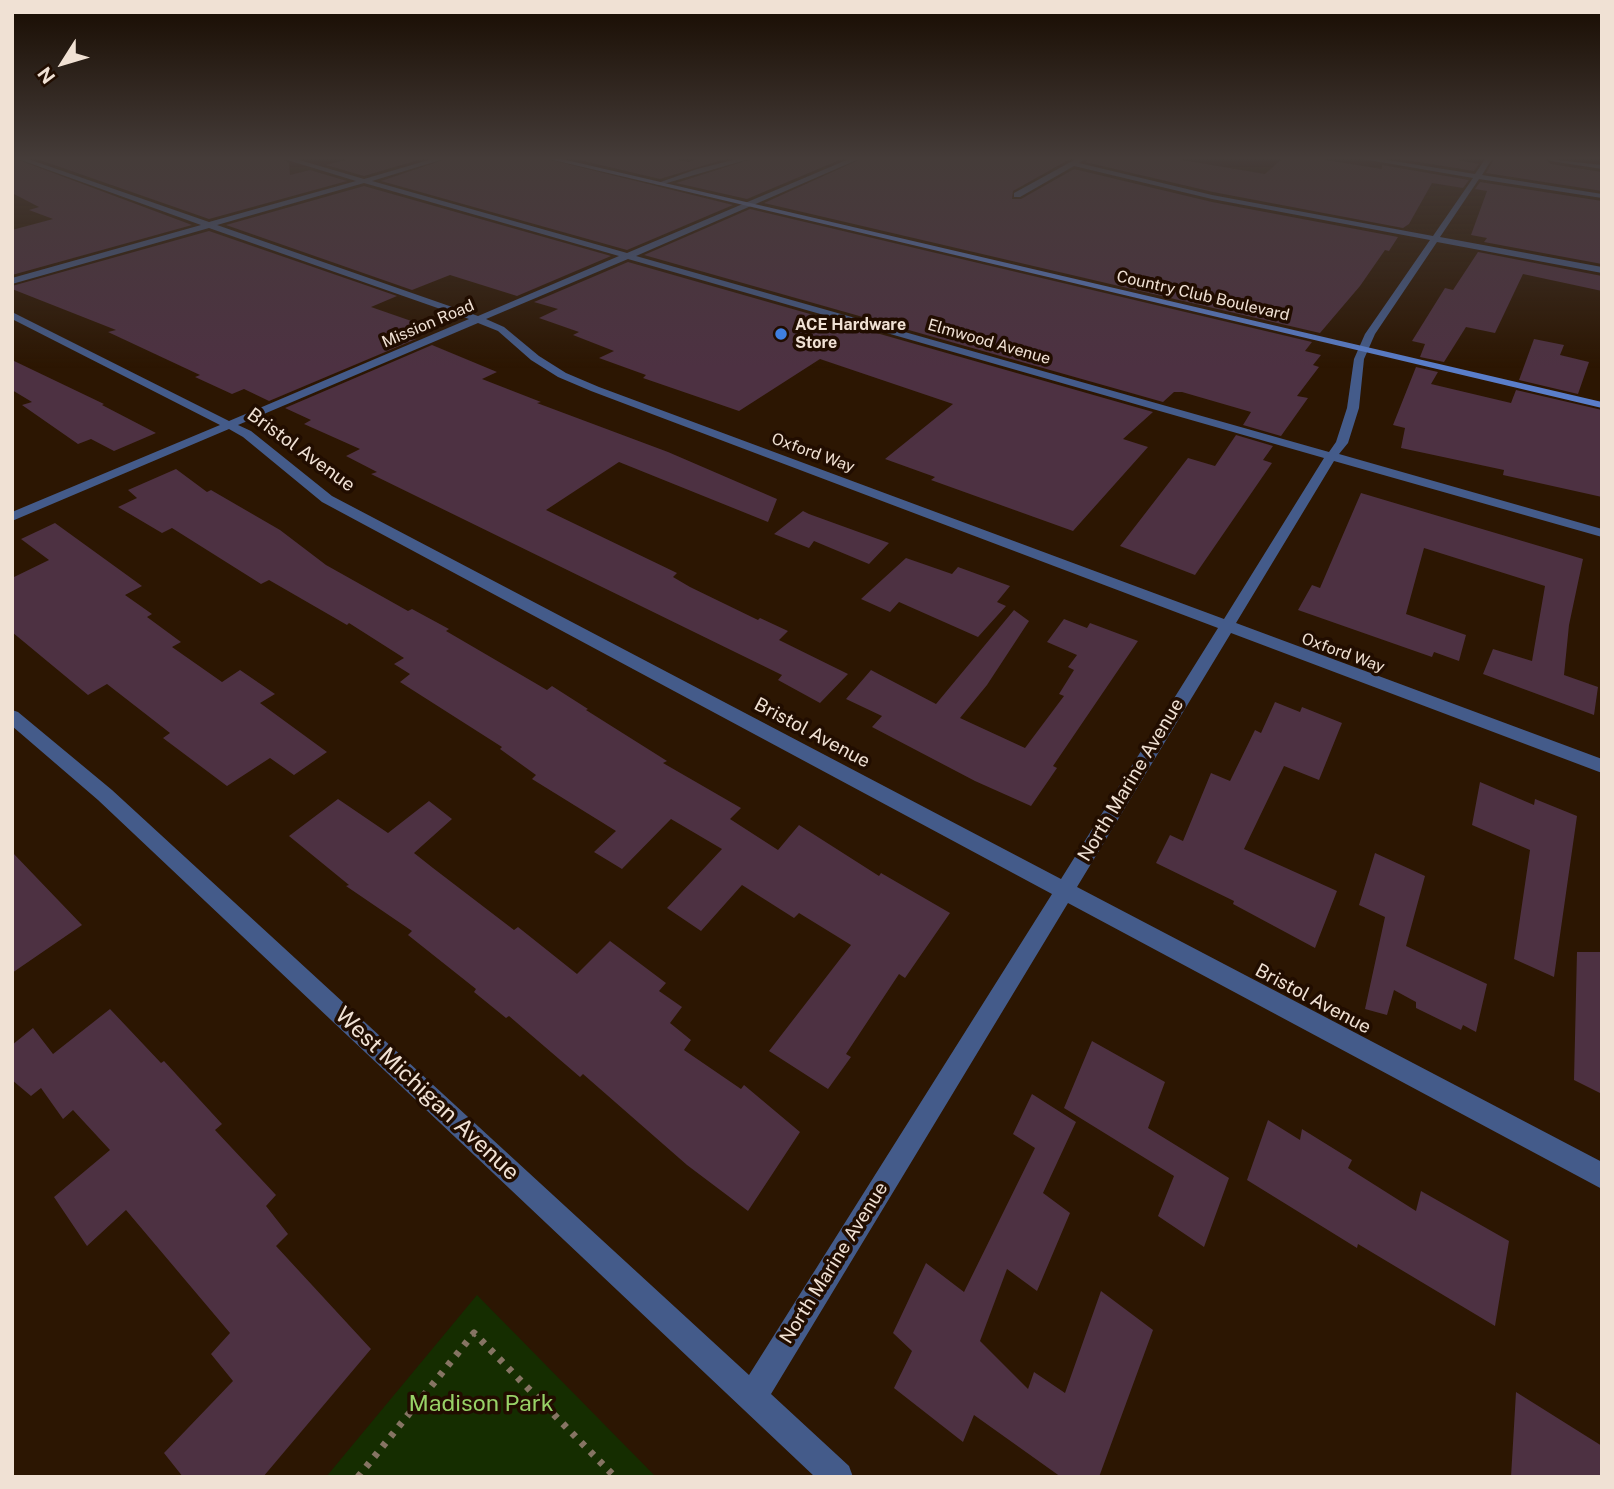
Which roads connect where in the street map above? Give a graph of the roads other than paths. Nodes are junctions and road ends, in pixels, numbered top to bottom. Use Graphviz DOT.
graph roads {
  1 [pos="197,228"];
  2 [pos="219,228"];
  3 [pos="532,228"];
  4 [pos="694,228"];
  5 [pos="849,228"];
  6 [pos="1378,228"];
  7 [pos="1440,228"];
  8 [pos="1433,239"];
  9 [pos="630,256"];
  10 [pos="1602,270"];
  11 [pos="12,281"];
  12 [pos="12,315"];
  13 [pos="480,320"];
  14 [pos="1363,349"];
  15 [pos="1602,405"];
  16 [pos="230,425"];
  17 [pos="1331,456"];
  18 [pos="12,517"];
  19 [pos="1602,533"];
  20 [pos="1227,625"];
  21 [pos="12,716"];
  22 [pos="1602,766"];
  23 [pos="1064,891"];
  24 [pos="1602,1176"];
  25 [pos="753,1396"];
  26 [pos="838,1477"];
  1 -- 11 [label="street"];
  2 -- 13 [label="street, Oxford Way"];
  3 -- 9 [label="street, Elmwood Avenue"];
  4 -- 9 [label="street, Mission Road"];
  5 -- 14 [label="street, Country Club Boulevard"];
  6 -- 8 [label="street"];
  7 -- 8 [label="street, North Marine Avenue"];
  8 -- 10 [label="street"];
  8 -- 14 [label="street, North Marine Avenue"];
  9 -- 13 [label="street, Mission Road"];
  9 -- 17 [label="street, Elmwood Avenue"];
  12 -- 16 [label="street, Bristol Avenue"];
  13 -- 16 [label="street, Mission Road"];
  13 -- 20 [label="street, Oxford Way"];
  14 -- 15 [label="street, Country Club Boulevard"];
  14 -- 17 [label="street, North Marine Avenue"];
  16 -- 18 [label="street, Mission Road"];
  16 -- 23 [label="street, Bristol Avenue"];
  17 -- 19 [label="street, Elmwood Avenue"];
  17 -- 20 [label="street, North Marine Avenue"];
  20 -- 22 [label="street, Oxford Way"];
  20 -- 23 [label="street, North Marine Avenue"];
  21 -- 25 [label="street, West Michigan Avenue"];
  23 -- 24 [label="street, Bristol Avenue"];
  23 -- 25 [label="street, North Marine Avenue"];
  25 -- 26 [label="street, West Michigan Avenue"];
}
